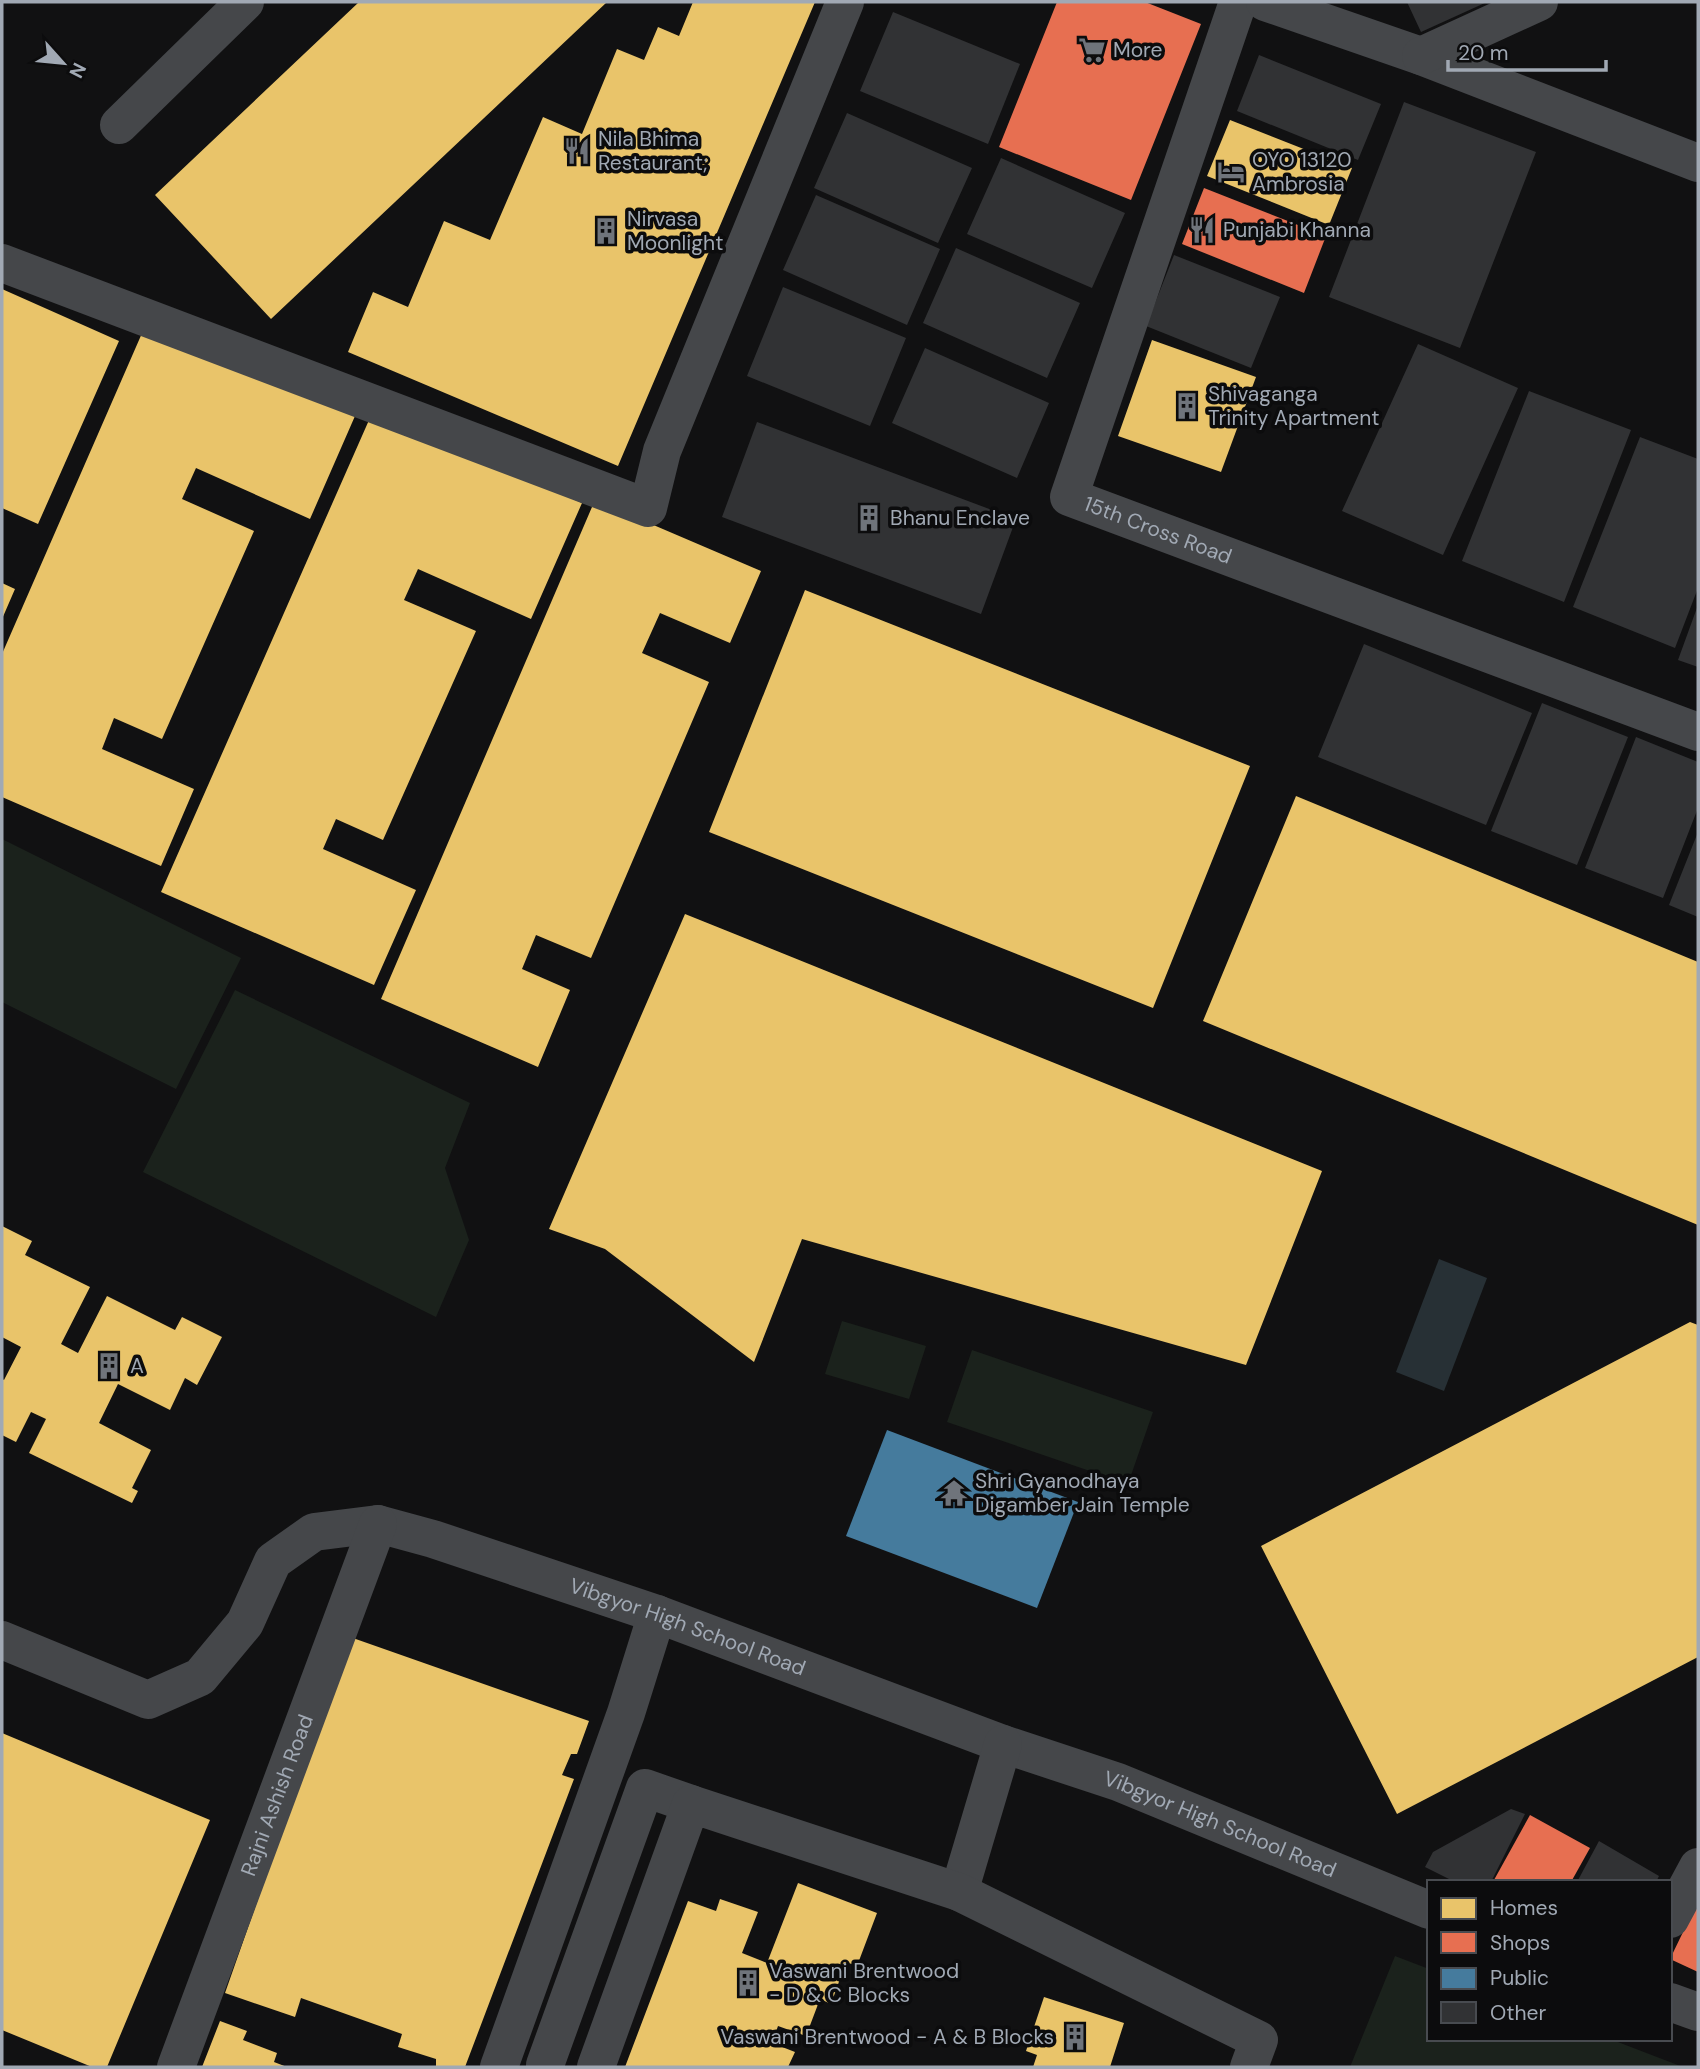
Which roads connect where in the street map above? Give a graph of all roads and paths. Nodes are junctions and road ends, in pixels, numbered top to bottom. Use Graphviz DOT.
graph roads {
  1 [pos="245,2"];
  2 [pos="845,2"];
  3 [pos="1238,2"];
  4 [pos="1265,2"];
  5 [pos="1539,2"];
  6 [pos="1421,56"];
  7 [pos="119,125"];
  8 [pos="1698,163"];
  9 [pos="2,263"];
  10 [pos="1698,732"];
  11 [pos="378,1524"];
  12 [pos="657,1614"];
  13 [pos="2,1640"];
  14 [pos="1003,1744"];
  15 [pos="691,1804"];
  16 [pos="1698,1867"];
  17 [pos="959,1892"];
  18 [pos="1427,1909"];
  19 [pos="1672,1915"];
  20 [pos="1672,2003"];
  21 [pos="1698,2012"];
  22 [pos="1262,2058"];
  23 [pos="545,2065"];
  24 [pos="176,2067"];
  25 [pos="499,2067"];
  26 [pos="596,2067"];
  1 -- 7 [label="street"];
  2 -- 9 [label="street"];
  3 -- 10 [label="street, 15th Cross Road"];
  4 -- 6 [label="street"];
  5 -- 6 [label="street"];
  6 -- 8 [label="street"];
  11 -- 12 [label="street, Vibgyor High School Road"];
  11 -- 13 [label="street, Vibgyor High School Road"];
  11 -- 24 [label="street, Rajni Ashish Road"];
  12 -- 14 [label="street, Vibgyor High School Road"];
  12 -- 25 [label="street"];
  14 -- 17 [label="street"];
  14 -- 18 [label="street, Vibgyor High School Road"];
  15 -- 17 [label="street"];
  15 -- 23 [label="street"];
  15 -- 26 [label="street"];
  16 -- 19 [label="street"];
  17 -- 22 [label="street"];
  20 -- 21 [label="street"];
}
